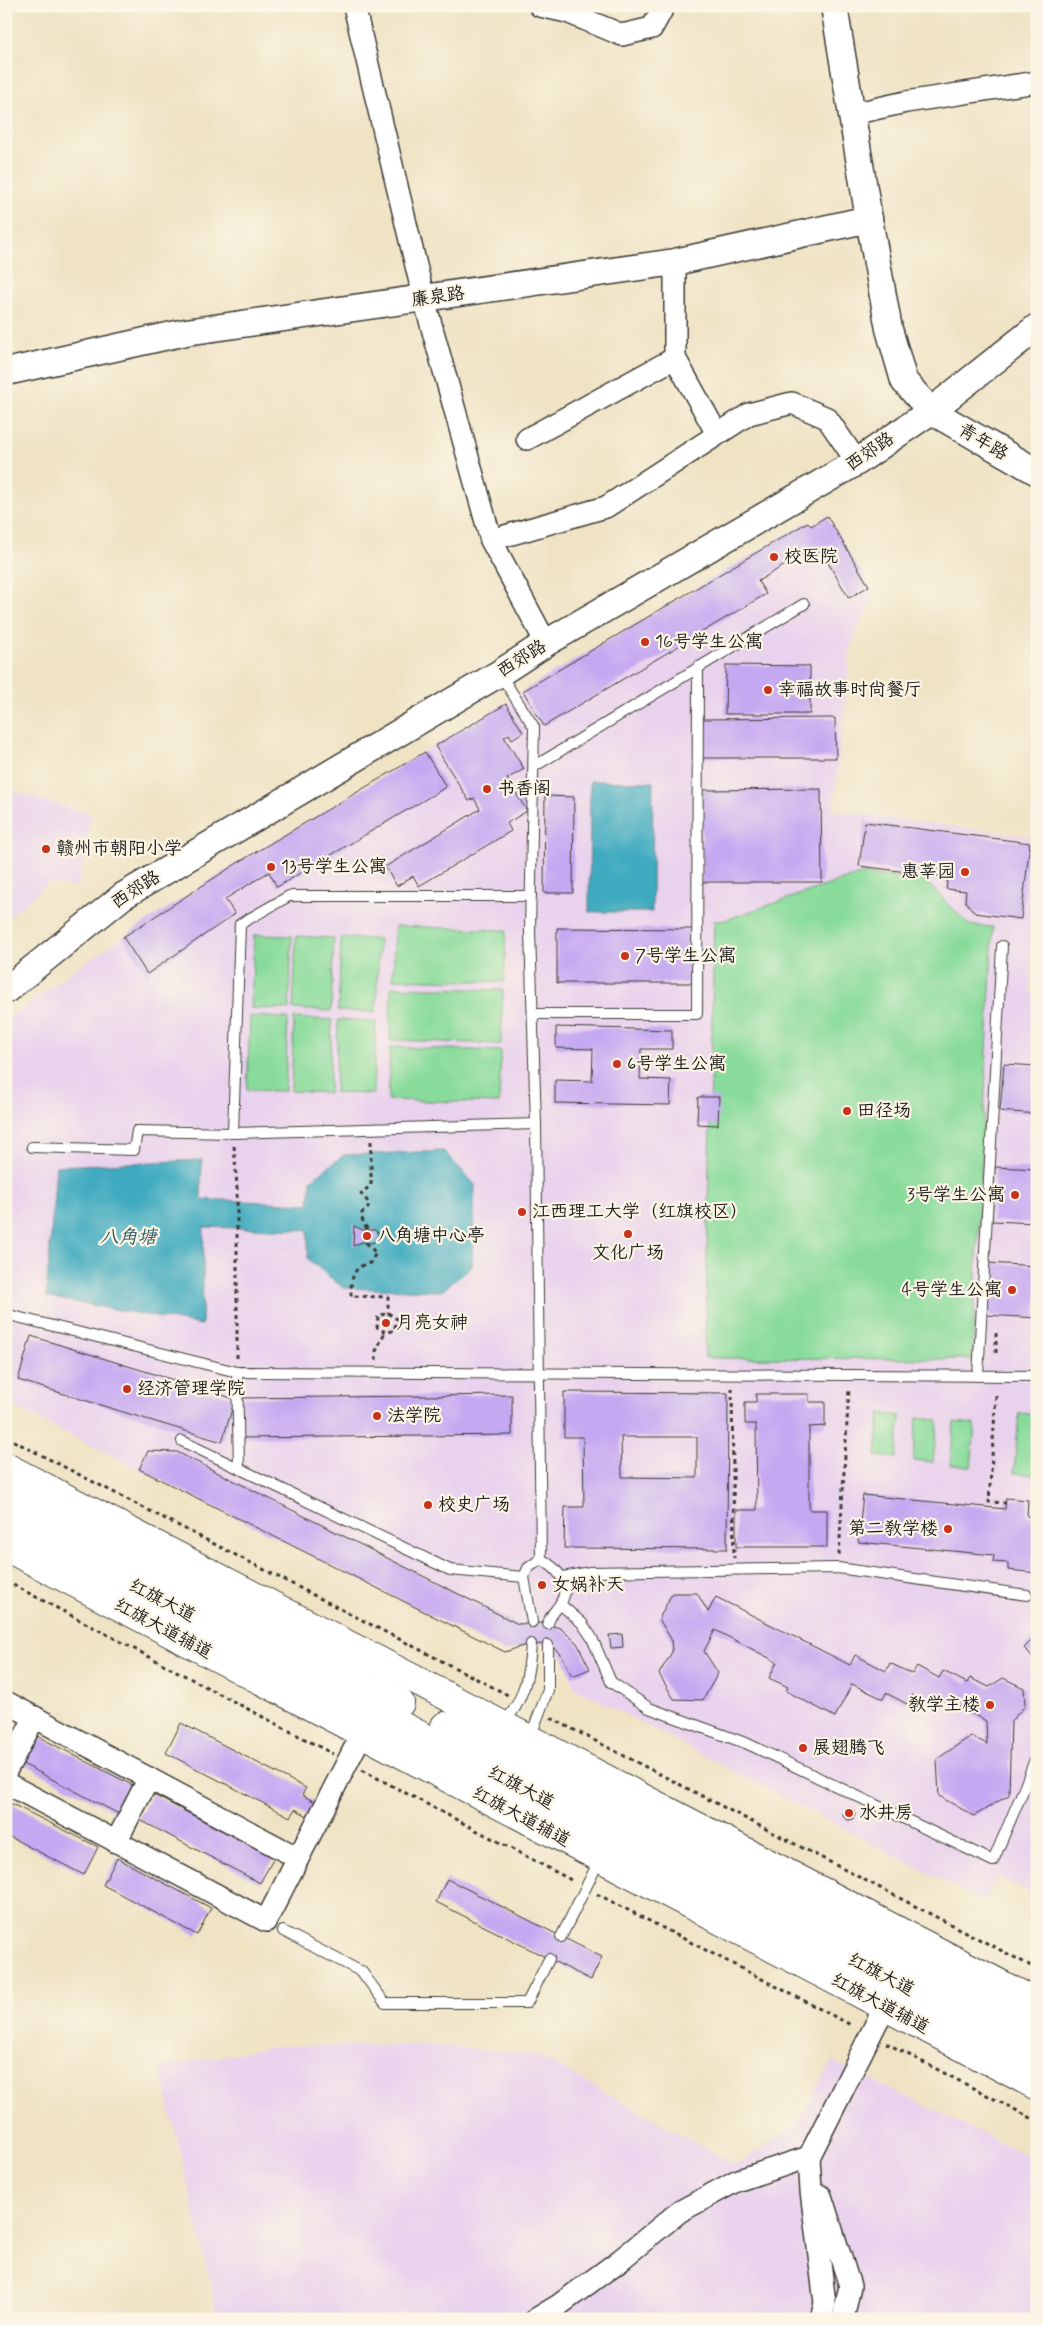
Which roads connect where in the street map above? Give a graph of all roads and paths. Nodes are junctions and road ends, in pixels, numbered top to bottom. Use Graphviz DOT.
graph roads {
  1 [pos="354,6"];
  2 [pos="540,6"];
  3 [pos="664,6"];
  4 [pos="834,6"];
  5 [pos="1037,82"];
  6 [pos="852,114"];
  7 [pos="869,219"];
  8 [pos="675,262"];
  9 [pos="424,299"];
  10 [pos="1037,327"];
  11 [pos="675,358"];
  12 [pos="6,372"];
  13 [pos="931,411"];
  14 [pos="717,434"];
  15 [pos="527,439"];
  16 [pos="857,462"];
  17 [pos="1037,472"];
  18 [pos="491,540"];
  19 [pos="804,604"];
  20 [pos="546,643"];
  21 [pos="698,667"];
  22 [pos="500,673"];
  23 [pos="535,766"];
  24 [pos="532,896"];
  25 [pos="1002,946"];
  26 [pos="6,990"];
  27 [pos="533,1014"];
  28 [pos="536,1124"];
  29 [pos="233,1133"];
  30 [pos="32,1147"];
  31 [pos="371,1154"];
  32 [pos="367,1229"];
  33 [pos="366,1243"];
  34 [pos="388,1314"];
  35 [pos="13,1316"];
  36 [pos="996,1328"];
  37 [pos="385,1332"];
  38 [pos="996,1357"];
  39 [pos="237,1372"];
  40 [pos="375,1372"];
  41 [pos="539,1373"];
  42 [pos="978,1376"];
  43 [pos="1037,1376"];
  44 [pos="732,1388"];
  45 [pos="849,1389"];
  46 [pos="996,1396"];
  47 [pos="182,1441"];
  48 [pos="6,1467"];
  49 [pos="239,1467"];
  50 [pos="6,1496"];
  51 [pos="1005,1503"];
  52 [pos="6,1520"];
  53 [pos="6,1547"];
  54 [pos="541,1559"];
  55 [pos="838,1568"];
  56 [pos="734,1569"];
  57 [pos="524,1577"];
  58 [pos="563,1577"];
  59 [pos="6,1581"];
  60 [pos="1027,1595"];
  61 [pos="560,1604"];
  62 [pos="532,1622"];
  63 [pos="548,1624"];
  64 [pos="531,1644"];
  65 [pos="548,1645"];
  66 [pos="6,1702"];
  67 [pos="34,1717"];
  68 [pos="368,1722"];
  69 [pos="492,1743"];
  70 [pos="1037,1754"];
  71 [pos="519,1757"];
  72 [pos="348,1762"];
  73 [pos="6,1772"];
  74 [pos="149,1778"];
  75 [pos="6,1784"];
  76 [pos="116,1842"];
  77 [pos="606,1847"];
  78 [pos="298,1858"];
  79 [pos="586,1888"];
  80 [pos="283,1931"];
  81 [pos="561,1936"];
  82 [pos="549,1959"];
  83 [pos="891,1995"];
  84 [pos="1037,2003"];
  85 [pos="1037,2032"];
  86 [pos="871,2035"];
  87 [pos="1037,2056"];
  88 [pos="1037,2086"];
  89 [pos="1037,2121"];
  90 [pos="809,2157"];
  91 [pos="536,2319"];
  92 [pos="821,2319"];
  93 [pos="843,2319"];
  1 -- 9 [label="street"];
  2 -- 3 [label="street"];
  4 -- 6 [label="street, 青年路"];
  5 -- 6 [label="street"];
  6 -- 7 [label="street, 青年路"];
  7 -- 8 [label="street, 廉泉路"];
  7 -- 13 [label="street, 青年路"];
  8 -- 9 [label="street, 廉泉路"];
  8 -- 11 [label="street"];
  9 -- 12 [label="street, 廉泉路"];
  9 -- 18 [label="street"];
  10 -- 13 [label="street, 西郊路"];
  11 -- 14 [label="street"];
  11 -- 15 [label="street"];
  13 -- 16 [label="street, 西郊路"];
  13 -- 17 [label="street, 青年路"];
  14 -- 16 [label="street"];
  14 -- 18 [label="street"];
  16 -- 20 [label="street, 西郊路"];
  18 -- 20 [label="street"];
  19 -- 21 [label="lane"];
  20 -- 22 [label="street, 西郊路"];
  21 -- 23 [label="lane"];
  21 -- 27 [label="lane"];
  22 -- 23 [label="lane"];
  22 -- 26 [label="street, 西郊路"];
  23 -- 24 [label="lane"];
  24 -- 27 [label="lane"];
  24 -- 29 [label="lane"];
  25 -- 42 [label="lane"];
  27 -- 28 [label="lane"];
  28 -- 29 [label="lane"];
  28 -- 41 [label="lane"];
  29 -- 30 [label="lane"];
  29 -- 39 [label="path"];
  31 -- 32 [label="path"];
  33 -- 34 [label="path"];
  34 -- 37 [label="path"];
  34 -- 37 [label="path"];
  35 -- 39 [label="lane"];
  36 -- 38 [label="path"];
  37 -- 40 [label="path"];
  39 -- 40 [label="lane"];
  39 -- 49 [label="lane"];
  40 -- 41 [label="lane"];
  41 -- 42 [label="lane"];
  41 -- 54 [label="lane"];
  42 -- 43 [label="lane"];
  44 -- 56 [label="path"];
  45 -- 55 [label="path"];
  46 -- 51 [label="path"];
  47 -- 49 [label="lane"];
  48 -- 69 [label="main road"];
  49 -- 57 [label="lane"];
  50 -- 69 [label="main road, 红旗大道"];
  52 -- 68 [label="main road, 红旗大道"];
  53 -- 68 [label="main road, 红旗大道辅道"];
  54 -- 57 [label="lane"];
  54 -- 58 [label="lane"];
  55 -- 56 [label="lane"];
  55 -- 60 [label="lane"];
  56 -- 58 [label="lane"];
  57 -- 62 [label="lane"];
  58 -- 61 [label="lane"];
  59 -- 72 [label="path"];
  61 -- 63 [label="lane"];
  61 -- 70 [label="lane"];
  64 -- 69 [label="lane"];
  65 -- 71 [label="lane"];
  66 -- 67 [label="street"];
  67 -- 73 [label="street"];
  67 -- 74 [label="street"];
  68 -- 69 [label="main road, 红旗大道"];
  68 -- 72 [label="street"];
  68 -- 77 [label="main road, 红旗大道辅道"];
  69 -- 71 [label="main road, 红旗大道"];
  71 -- 77 [label="main road, 红旗大道"];
  71 -- 84 [label="main road"];
  71 -- 85 [label="main road, 红旗大道"];
  72 -- 78 [label="street"];
  72 -- 79 [label="path"];
  74 -- 76 [label="street"];
  74 -- 78 [label="street"];
  75 -- 76 [label="street"];
  76 -- 78 [label="street"];
  77 -- 79 [label="lane"];
  77 -- 83 [label="main road, 红旗大道"];
  79 -- 81 [label="lane"];
  79 -- 86 [label="path"];
  80 -- 82 [label="lane"];
  83 -- 86 [label="street"];
  83 -- 87 [label="main road, 红旗大道"];
  83 -- 88 [label="main road, 红旗大道辅道"];
  86 -- 89 [label="path"];
  86 -- 90 [label="street"];
  90 -- 91 [label="street"];
  90 -- 92 [label="street"];
  90 -- 93 [label="street"];
}
